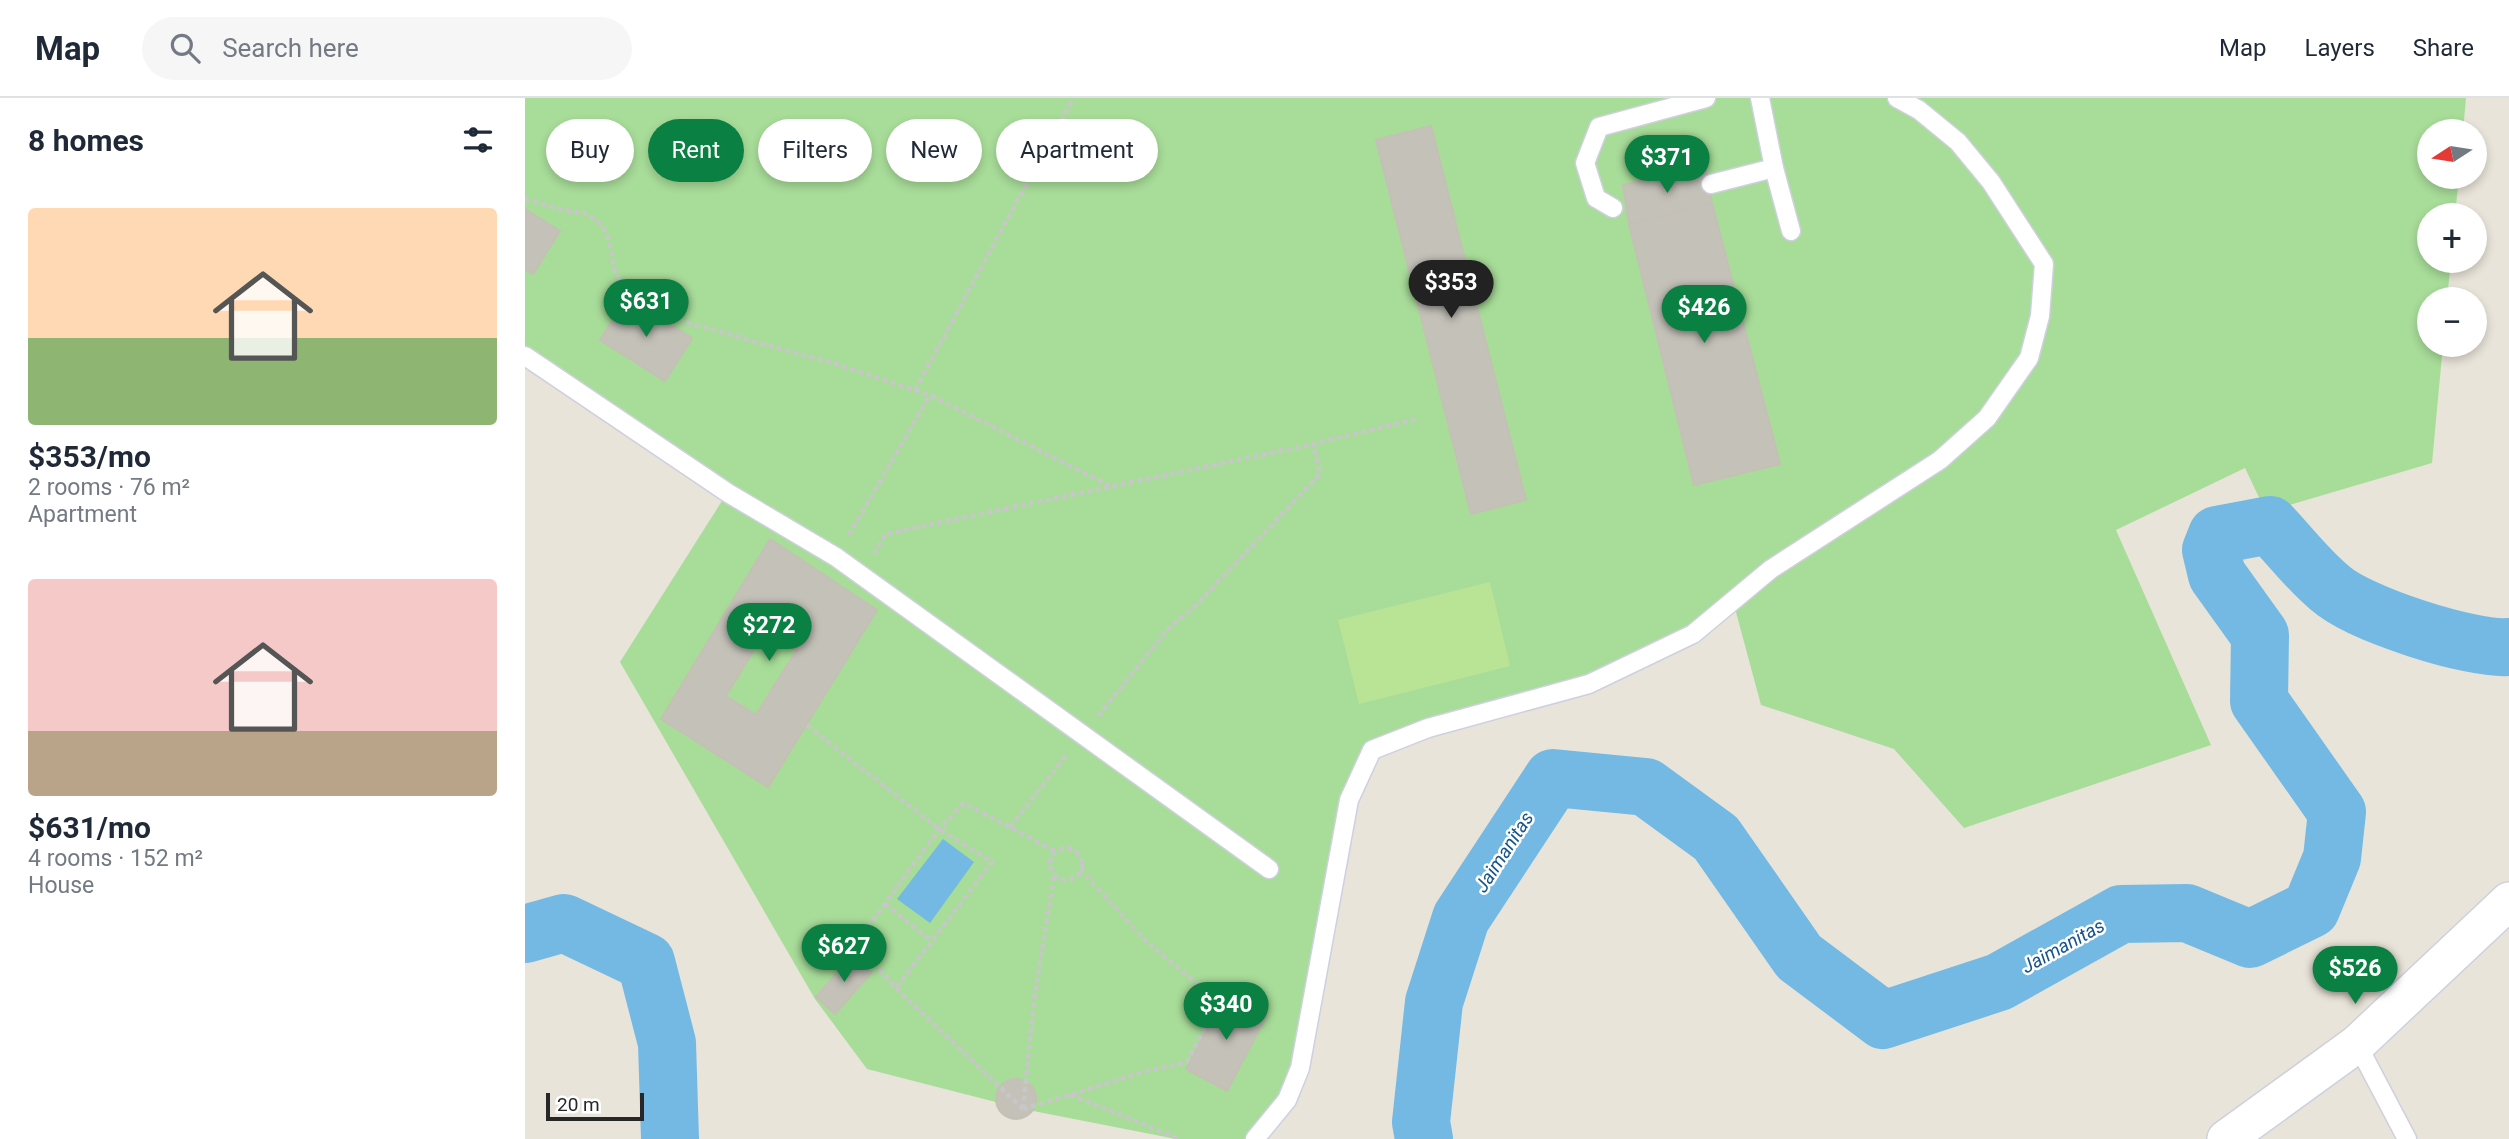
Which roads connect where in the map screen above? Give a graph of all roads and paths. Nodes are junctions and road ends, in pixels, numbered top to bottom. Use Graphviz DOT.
graph roads {
  1 [pos="1073,98"];
  2 [pos="1706,98"];
  3 [pos="1760,98"];
  4 [pos="1897,98"];
  5 [pos="1774,168"];
  6 [pos="1711,184"];
  7 [pos="525,199"];
  8 [pos="1613,208"];
  9 [pos="1791,231"];
  10 [pos="525,356"];
  11 [pos="915,390"];
  12 [pos="930,395"];
  13 [pos="1416,419"];
  14 [pos="1313,444"];
  15 [pos="1110,486"];
  16 [pos="836,557"];
  17 [pos="863,576"];
  18 [pos="807,725"];
  19 [pos="1083,734"];
  20 [pos="1010,827"];
  21 [pos="940,829"];
  22 [pos="1055,851"];
  23 [pos="1269,869"];
  24 [pos="1081,870"];
  25 [pos="1054,876"];
  26 [pos="2509,901"];
  27 [pos="885,904"];
  28 [pos="932,940"];
  29 [pos="896,988"];
  30 [pos="2357,1044"];
  31 [pos="1070,1095"];
  32 [pos="1023,1109"];
  33 [pos="1180,1139"];
  34 [pos="1255,1139"];
  35 [pos="2225,1139"];
  36 [pos="2407,1139"];
  1 -- 11 [label="path"];
  2 -- 8 [label="lane"];
  3 -- 5 [label="lane"];
  4 -- 34 [label="lane"];
  5 -- 6 [label="lane"];
  5 -- 9 [label="lane"];
  7 -- 11 [label="path"];
  10 -- 16 [label="lane"];
  11 -- 12 [label="path"];
  12 -- 15 [label="path"];
  12 -- 16 [label="path"];
  13 -- 14 [label="path"];
  14 -- 15 [label="path"];
  14 -- 19 [label="path"];
  15 -- 17 [label="path"];
  16 -- 17 [label="lane"];
  17 -- 19 [label="lane"];
  18 -- 21 [label="path"];
  19 -- 20 [label="path"];
  19 -- 23 [label="lane"];
  20 -- 21 [label="path"];
  20 -- 22 [label="path"];
  21 -- 27 [label="path"];
  21 -- 28 [label="path"];
  22 -- 24 [label="path"];
  22 -- 25 [label="path"];
  24 -- 25 [label="path"];
  24 -- 31 [label="path"];
  25 -- 32 [label="path"];
  26 -- 30 [label="street"];
  27 -- 28 [label="path"];
  27 -- 29 [label="path"];
  28 -- 29 [label="path"];
  29 -- 32 [label="path"];
  30 -- 35 [label="street"];
  30 -- 36 [label="lane"];
  31 -- 32 [label="path"];
  31 -- 33 [label="path"];
}
